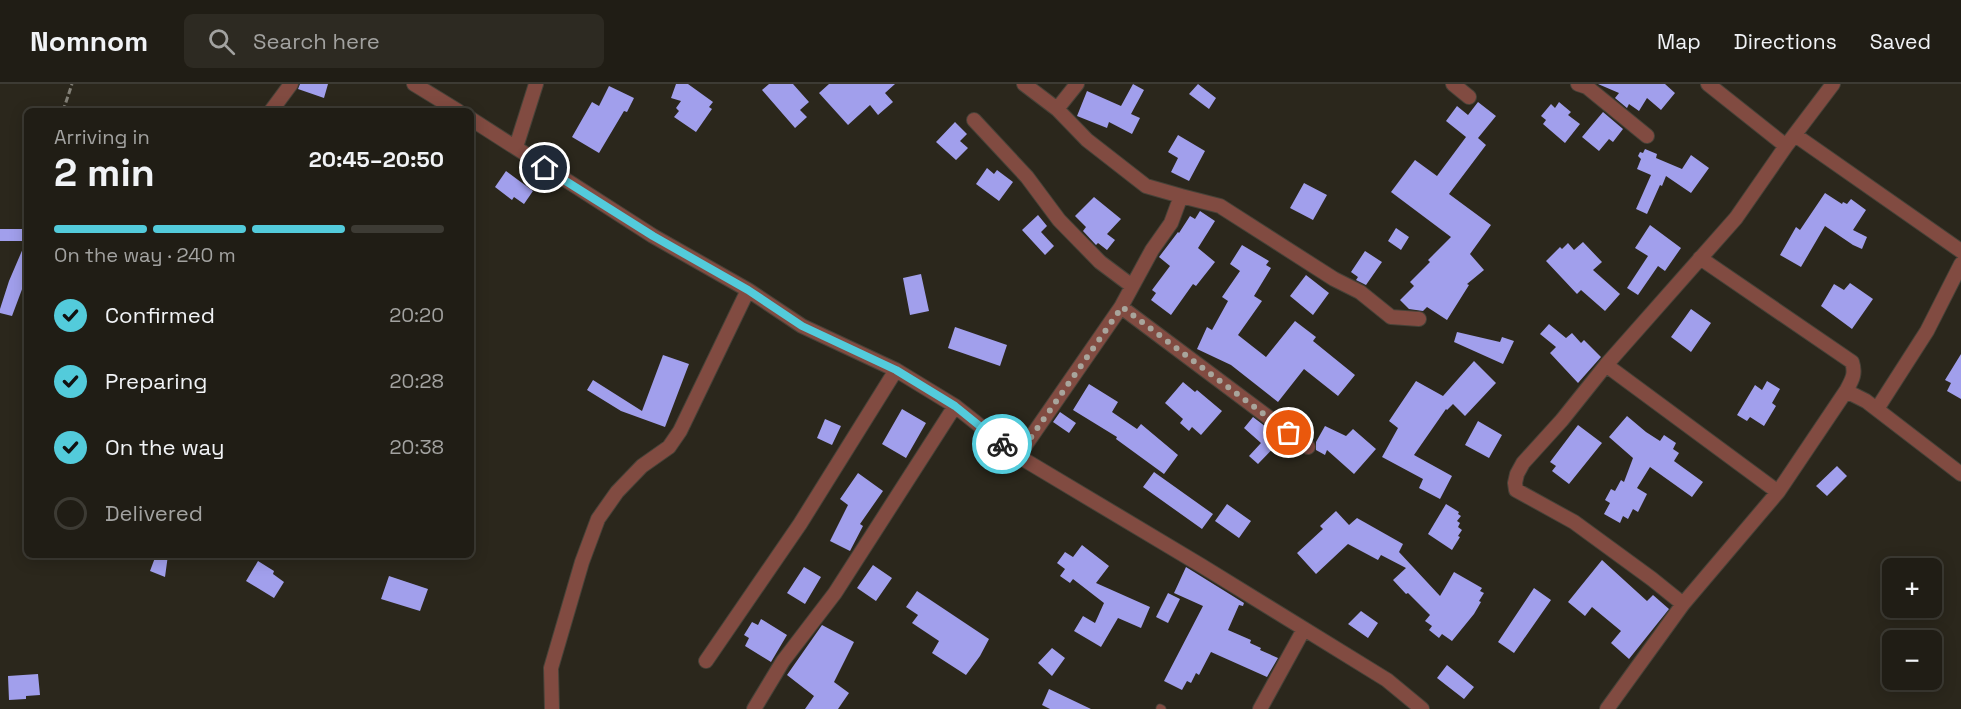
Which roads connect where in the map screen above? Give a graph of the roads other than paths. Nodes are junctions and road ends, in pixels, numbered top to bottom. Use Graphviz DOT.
graph roads {
  1 [pos="291,84"];
  2 [pos="414,84"];
  3 [pos="536,84"];
  4 [pos="1024,84"];
  5 [pos="1077,84"];
  6 [pos="1453,84"];
  7 [pos="1578,84"];
  8 [pos="1708,84"];
  9 [pos="1833,84"];
  10 [pos="1469,97"];
  11 [pos="273,108"];
  12 [pos="453,108"];
  13 [pos="1057,109"];
  14 [pos="974,120"];
  15 [pos="474,121"];
  16 [pos="1647,136"];
  17 [pos="1790,141"];
  18 [pos="516,147"];
  19 [pos="1181,196"];
  20 [pos="1961,250"];
  21 [pos="1700,258"];
  22 [pos="1961,264"];
  23 [pos="1132,286"];
  24 [pos="748,290"];
  25 [pos="1122,307"];
  26 [pos="1419,319"];
  27 [pos="1606,365"];
  28 [pos="896,370"];
  29 [pos="1846,391"];
  30 [pos="955,406"];
  31 [pos="1877,410"];
  32 [pos="1308,447"];
  33 [pos="1018,456"];
  34 [pos="1961,474"];
  35 [pos="1778,492"];
  36 [pos="1683,604"];
  37 [pos="1304,629"];
  38 [pos="705,661"];
  39 [pos="552,709"];
  40 [pos="754,709"];
  41 [pos="1260,709"];
  42 [pos="1422,709"];
  43 [pos="1607,709"];
  1 -- 11 [label="street"];
  2 -- 12 [label="street"];
  3 -- 18 [label="street"];
  4 -- 13 [label="street"];
  5 -- 13 [label="street"];
  6 -- 10 [label="street"];
  7 -- 16 [label="street"];
  8 -- 17 [label="street"];
  9 -- 17 [label="street"];
  13 -- 19 [label="street"];
  14 -- 23 [label="street"];
  15 -- 18 [label="street"];
  17 -- 20 [label="street"];
  17 -- 21 [label="street"];
  18 -- 24 [label="street"];
  19 -- 23 [label="street"];
  19 -- 26 [label="street"];
  21 -- 27 [label="street"];
  21 -- 29 [label="street"];
  22 -- 31 [label="street"];
  23 -- 25 [label="street"];
  24 -- 28 [label="street"];
  24 -- 39 [label="street"];
  25 -- 32 [label="street"];
  25 -- 33 [label="street"];
  27 -- 35 [label="street"];
  27 -- 36 [label="street"];
  28 -- 30 [label="street"];
  28 -- 38 [label="street"];
  29 -- 31 [label="street"];
  29 -- 35 [label="street"];
  30 -- 33 [label="street"];
  30 -- 40 [label="street"];
  31 -- 34 [label="street"];
  33 -- 37 [label="street"];
  35 -- 36 [label="street"];
  36 -- 43 [label="street"];
  37 -- 41 [label="street"];
  37 -- 42 [label="street"];
}
